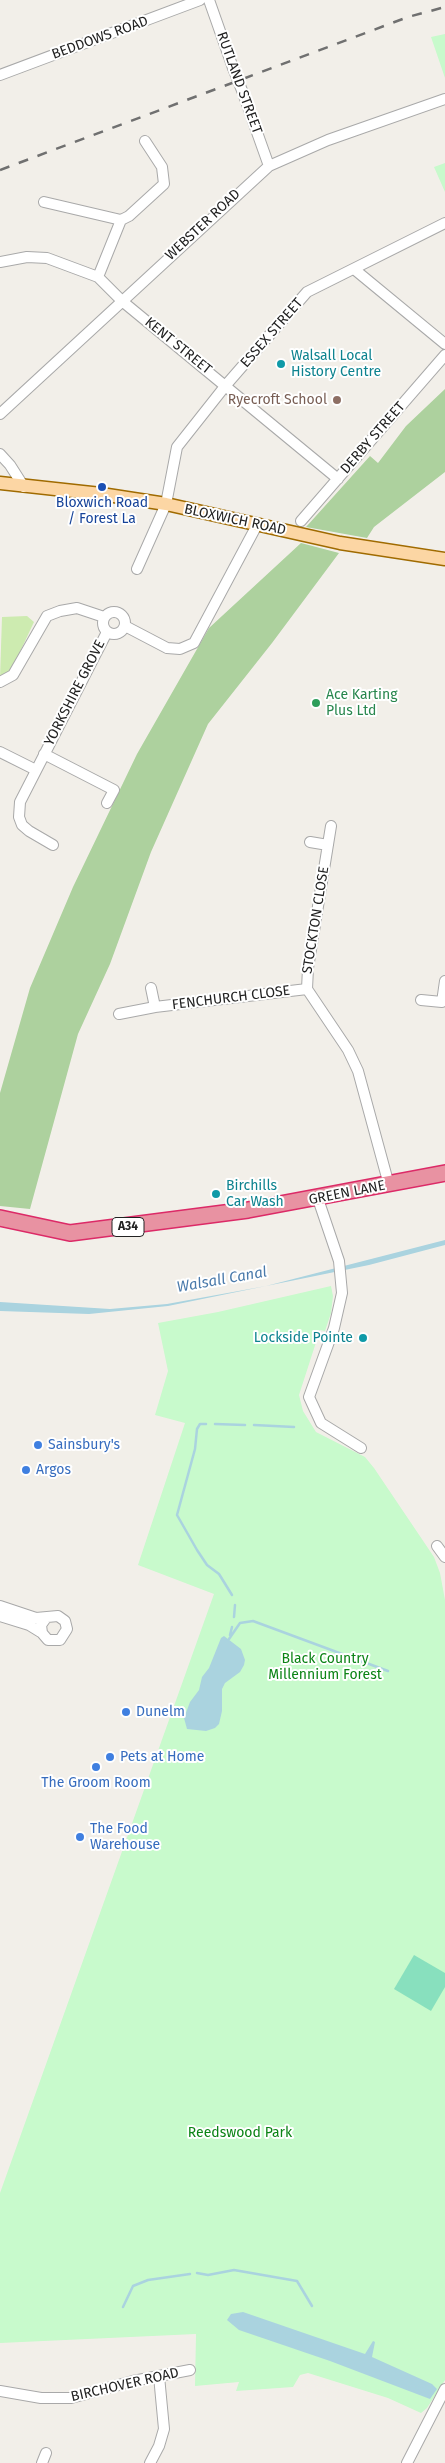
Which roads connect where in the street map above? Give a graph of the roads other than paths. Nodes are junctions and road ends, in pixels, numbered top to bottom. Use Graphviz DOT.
graph roads {
  1 [pos="200,0"];
  2 [pos="209,0"];
  3 [pos="0,75"];
  4 [pos="445,99"];
  5 [pos="145,142"];
  6 [pos="269,166"];
  7 [pos="44,202"];
  8 [pos="121,220"];
  9 [pos="445,223"];
  10 [pos="0,262"];
  11 [pos="354,269"];
  12 [pos="98,277"];
  13 [pos="122,301"];
  14 [pos="445,344"];
  15 [pos="445,355"];
  16 [pos="226,385"];
  17 [pos="0,414"];
  18 [pos="0,454"];
  19 [pos="338,479"];
  20 [pos="0,483"];
  21 [pos="24,487"];
  22 [pos="0,492"];
  23 [pos="166,504"];
  24 [pos="301,521"];
  25 [pos="257,525"];
  26 [pos="445,559"];
  27 [pos="137,569"];
  28 [pos="104,617"];
  29 [pos="125,626"];
  30 [pos="107,632"];
  31 [pos="0,682"];
  32 [pos="0,752"];
  33 [pos="44,754"];
  34 [pos="36,770"];
  35 [pos="107,803"];
  36 [pos="331,826"];
  37 [pos="310,842"];
  38 [pos="53,845"];
  39 [pos="328,845"];
  40 [pos="445,981"];
  41 [pos="151,988"];
  42 [pos="307,989"];
  43 [pos="421,1000"];
  44 [pos="156,1007"];
  45 [pos="119,1014"];
  46 [pos="445,1174"];
  47 [pos="389,1185"];
  48 [pos="318,1199"];
  49 [pos="5,1219"];
  50 [pos="361,1448"];
  51 [pos="438,1546"];
  52 [pos="445,1557"];
  53 [pos="0,1606"];
  54 [pos="0,1616"];
  55 [pos="46,1618"];
  56 [pos="42,1634"];
  57 [pos="190,2370"];
  58 [pos="159,2376"];
  59 [pos="445,2389"];
  60 [pos="0,2390"];
  61 [pos="46,2453"];
  62 [pos="42,2463"];
  63 [pos="150,2463"];
  64 [pos="407,2463"];
  1 -- 3 [label="street, BEDDOWS ROAD"];
  2 -- 6 [label="street, RUTLAND STREET, bridge"];
  4 -- 6 [label="street, WEBSTER ROAD"];
  5 -- 8 [label="street"];
  6 -- 13 [label="street, WEBSTER ROAD"];
  7 -- 8 [label="street"];
  8 -- 12 [label="street"];
  9 -- 11 [label="street, ESSEX STREET"];
  10 -- 12 [label="street, KENT STREET"];
  11 -- 14 [label="street"];
  11 -- 16 [label="street, ESSEX STREET"];
  12 -- 13 [label="street, KENT STREET"];
  13 -- 16 [label="street, KENT STREET"];
  13 -- 17 [label="street, WEBSTER ROAD"];
  15 -- 19 [label="street, DERBY STREET"];
  16 -- 19 [label="street, KENT STREET"];
  16 -- 23 [label="street, ESSEX STREET"];
  18 -- 21 [label="street"];
  19 -- 24 [label="street, DERBY STREET"];
  20 -- 21 [label="main road"];
  21 -- 22 [label="main road"];
  21 -- 23 [label="main road, BLOXWICH ROAD"];
  23 -- 25 [label="main road, BLOXWICH ROAD"];
  23 -- 27 [label="street, ESSEX STREET"];
  25 -- 26 [label="main road, BLOXWICH ROAD"];
  25 -- 29 [label="street"];
  28 -- 29 [label="street"];
  28 -- 30 [label="street"];
  28 -- 31 [label="street"];
  29 -- 30 [label="street"];
  30 -- 33 [label="street, YORKSHIRE GROVE"];
  32 -- 34 [label="street"];
  33 -- 34 [label="street, YORKSHIRE GROVE"];
  33 -- 35 [label="street, YORKSHIRE GROVE"];
  34 -- 38 [label="street, YORKSHIRE GROVE"];
  36 -- 39 [label="street, STOCKTON CLOSE"];
  37 -- 39 [label="street"];
  39 -- 42 [label="street, STOCKTON CLOSE"];
  40 -- 43 [label="street"];
  41 -- 44 [label="street, FENCHURCH CLOSE"];
  42 -- 44 [label="street, FENCHURCH CLOSE"];
  42 -- 47 [label="street, STOCKTON CLOSE"];
  44 -- 45 [label="street, FENCHURCH CLOSE"];
  46 -- 47 [label="highway, GREEN LANE / A34"];
  47 -- 48 [label="highway, GREEN LANE / A34"];
  48 -- 49 [label="highway, GREEN LANE / A34"];
  48 -- 50 [label="street"];
  51 -- 52 [label="street"];
  53 -- 55 [label="street"];
  54 -- 56 [label="street"];
  55 -- 56 [label="street"];
  55 -- 56 [label="street"];
  57 -- 58 [label="street, BIRCHOVER ROAD"];
  58 -- 60 [label="street, BIRCHOVER ROAD"];
  58 -- 63 [label="street"];
  59 -- 64 [label="street"];
  61 -- 62 [label="street"];
}
